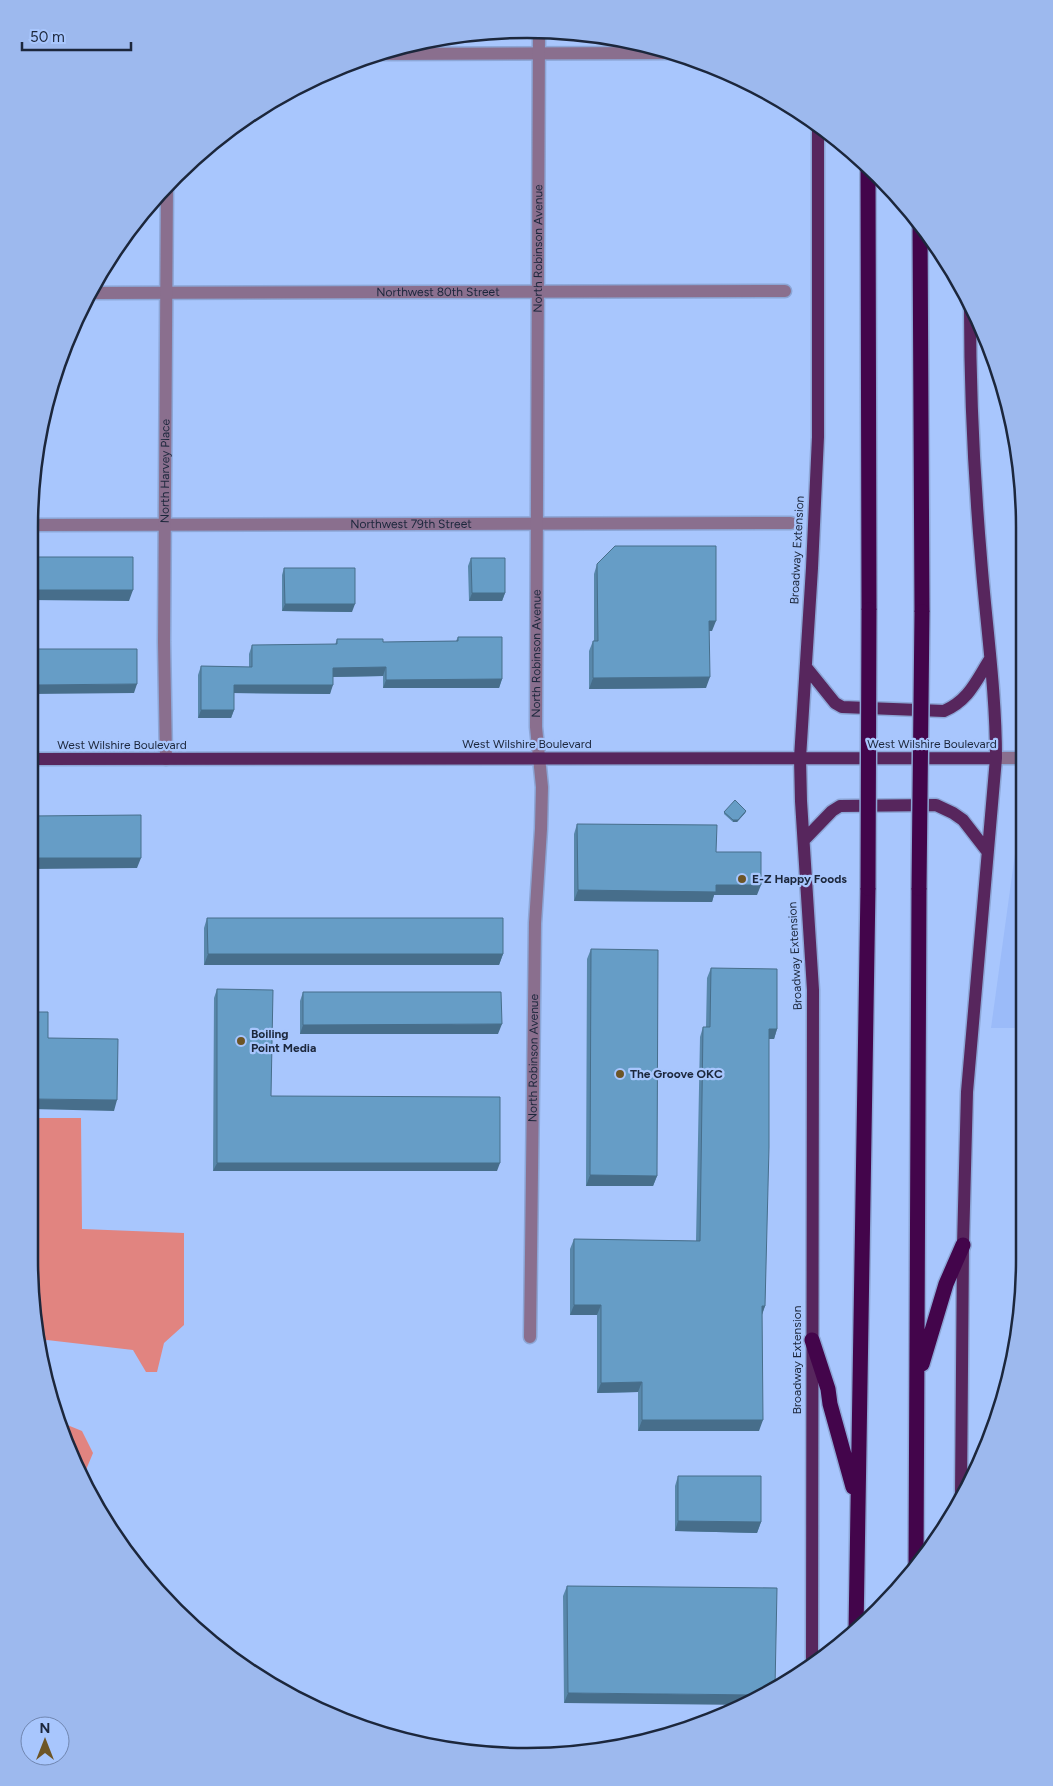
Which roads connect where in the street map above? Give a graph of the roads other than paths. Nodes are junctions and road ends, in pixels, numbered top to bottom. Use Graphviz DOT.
graph roads {
  1 [pos="539,38"];
  2 [pos="539,53"];
  3 [pos="649,53"];
  4 [pos="401,54"];
  5 [pos="818,135"];
  6 [pos="868,177"];
  7 [pos="167,196"];
  8 [pos="920,237"];
  9 [pos="786,291"];
  10 [pos="538,292"];
  11 [pos="97,293"];
  12 [pos="167,293"];
  13 [pos="970,322"];
  14 [pos="791,523"];
  15 [pos="166,524"];
  16 [pos="537,524"];
  17 [pos="38,525"];
  18 [pos="990,659"];
  19 [pos="806,667"];
  20 [pos="539,758"];
  21 [pos="800,758"];
  22 [pos="996,758"];
  23 [pos="1016,758"];
  24 [pos="38,759"];
  25 [pos="166,759"];
  26 [pos="804,840"];
  27 [pos="987,851"];
  28 [pos="963,1245"];
  29 [pos="530,1337"];
  30 [pos="812,1340"];
  31 [pos="917,1380"];
  32 [pos="961,1483"];
  33 [pos="858,1504"];
  34 [pos="916,1554"];
  35 [pos="856,1620"];
  36 [pos="812,1656"];
  1 -- 2 [label="street, North Robinson Avenue"];
  2 -- 3 [label="street"];
  2 -- 4 [label="street"];
  2 -- 10 [label="street, North Robinson Avenue"];
  5 -- 19 [label="main road, Broadway Extension"];
  6 -- 33 [label="highway, bridge"];
  7 -- 12 [label="street, North Harvey Place"];
  8 -- 31 [label="highway, bridge"];
  9 -- 10 [label="street, Northwest 80th Street"];
  10 -- 12 [label="street, Northwest 80th Street"];
  10 -- 16 [label="street, North Robinson Avenue"];
  11 -- 12 [label="street, Northwest 80th Street"];
  12 -- 15 [label="street, North Harvey Place"];
  13 -- 18 [label="main road"];
  14 -- 16 [label="street, Northwest 79th Street"];
  15 -- 16 [label="street, Northwest 79th Street"];
  15 -- 17 [label="street, Northwest 79th Street"];
  15 -- 25 [label="street, North Harvey Place"];
  16 -- 20 [label="street, North Robinson Avenue"];
  18 -- 19 [label="main road"];
  18 -- 22 [label="main road"];
  19 -- 21 [label="main road, Broadway Extension"];
  20 -- 21 [label="main road, West Wilshire Boulevard"];
  20 -- 25 [label="main road, West Wilshire Boulevard"];
  20 -- 29 [label="street, North Robinson Avenue"];
  21 -- 22 [label="main road, West Wilshire Boulevard"];
  21 -- 26 [label="main road, Broadway Extension"];
  22 -- 23 [label="street, West Wilshire Boulevard"];
  22 -- 27 [label="main road"];
  24 -- 25 [label="main road, West Wilshire Boulevard"];
  26 -- 27 [label="main road"];
  26 -- 30 [label="main road, Broadway Extension"];
  27 -- 28 [label="main road"];
  28 -- 31 [label="highway"];
  28 -- 32 [label="main road"];
  30 -- 33 [label="highway"];
  30 -- 36 [label="main road, Broadway Extension"];
  31 -- 34 [label="highway"];
  33 -- 35 [label="highway"];
}
